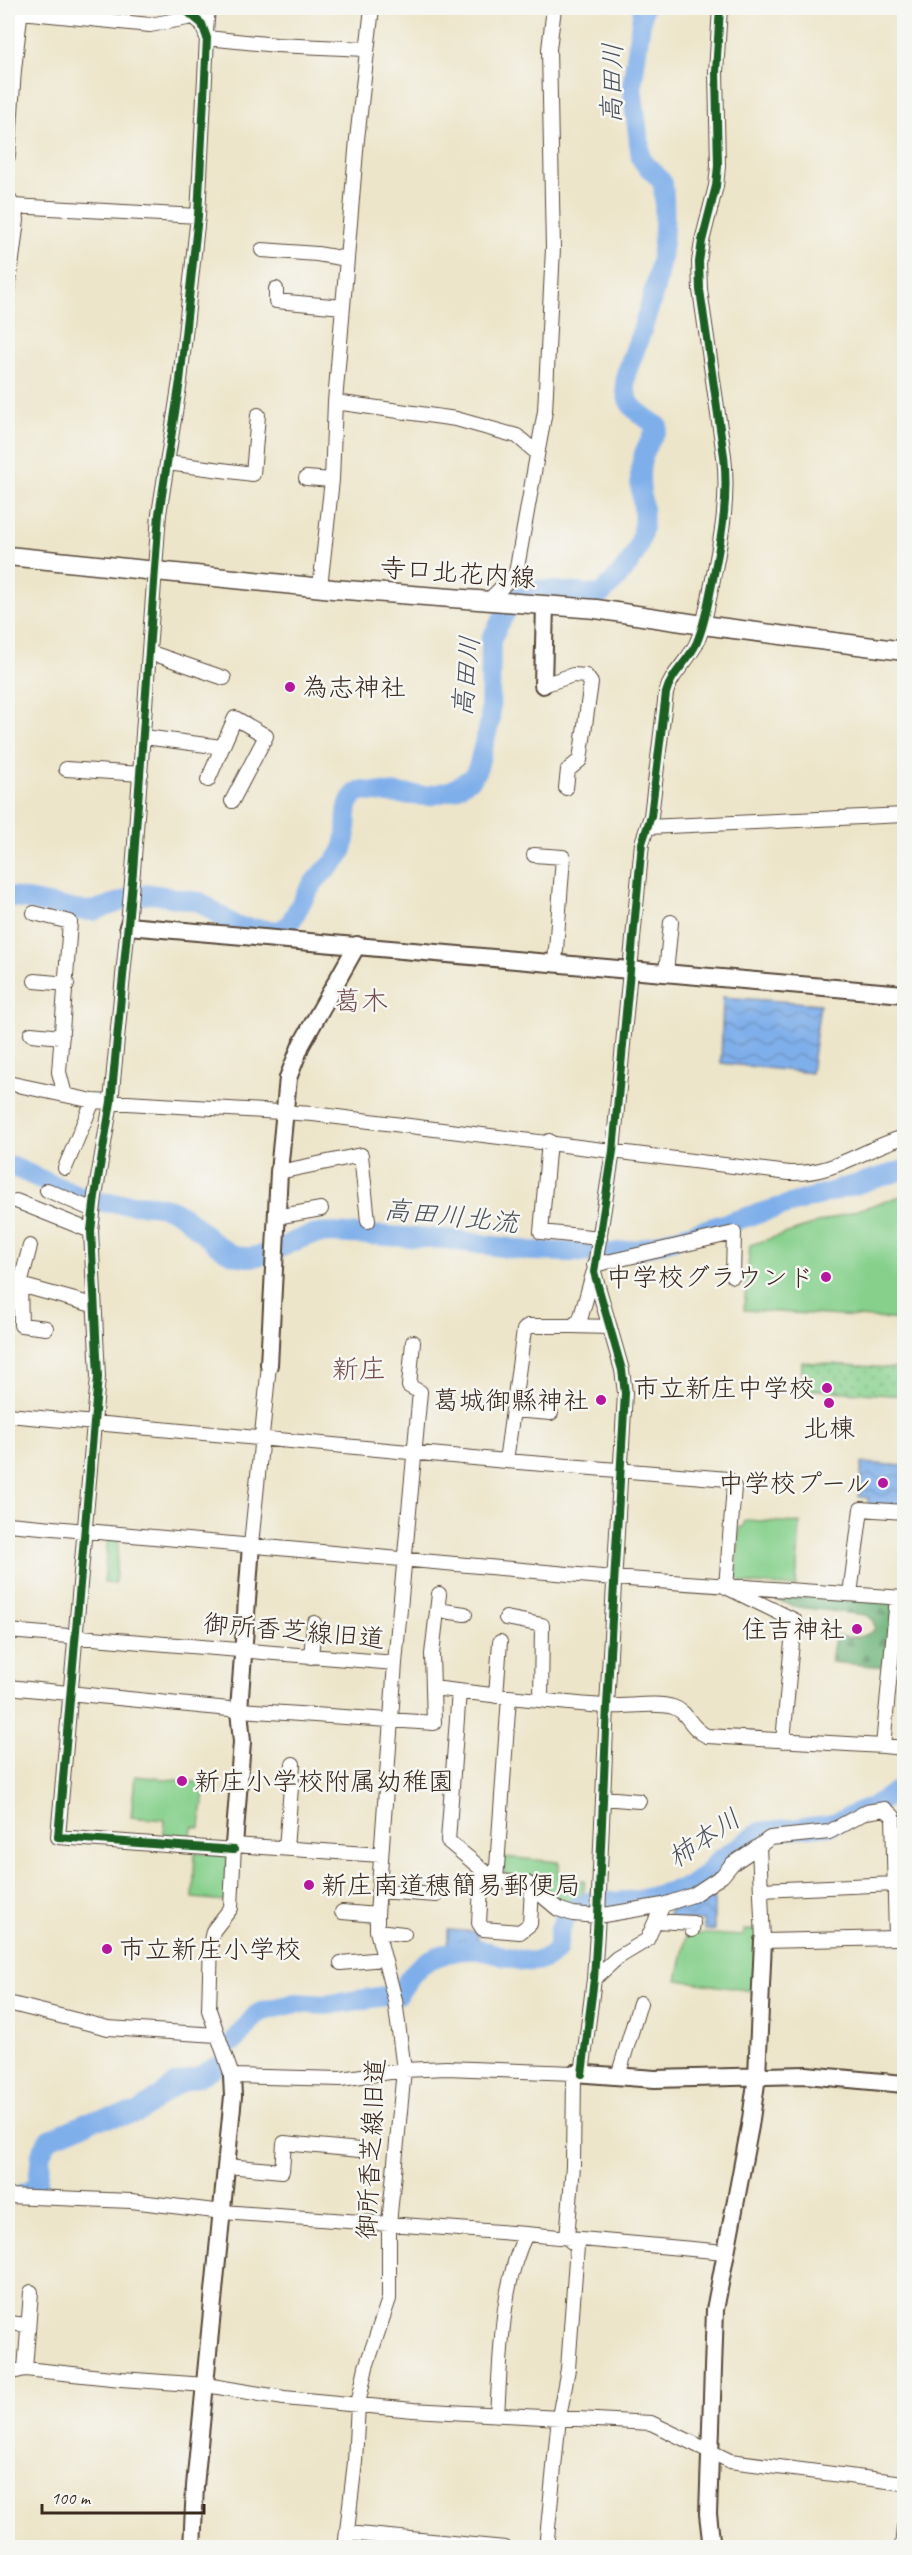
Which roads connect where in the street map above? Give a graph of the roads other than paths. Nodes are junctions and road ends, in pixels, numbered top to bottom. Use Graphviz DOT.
graph roads {
  1 [pos="208,8"];
  2 [pos="372,8"];
  3 [pos="554,8"];
  4 [pos="720,8"];
  5 [pos="21,10"];
  6 [pos="188,12"];
  7 [pos="206,34"];
  8 [pos="366,49"];
  9 [pos="8,156"];
  10 [pos="10,202"];
  11 [pos="198,216"];
  12 [pos="262,249"];
  13 [pos="347,260"];
  14 [pos="276,289"];
  15 [pos="8,291"];
  16 [pos="343,306"];
  17 [pos="335,402"];
  18 [pos="258,415"];
  19 [pos="537,453"];
  20 [pos="167,463"];
  21 [pos="306,478"];
  22 [pos="332,480"];
  23 [pos="8,556"];
  24 [pos="155,571"];
  25 [pos="320,587"];
  26 [pos="502,603"];
  27 [pos="545,605"];
  28 [pos="703,625"];
  29 [pos="904,651"];
  30 [pos="149,652"];
  31 [pos="224,678"];
  32 [pos="543,685"];
  33 [pos="144,737"];
  34 [pos="222,747"];
  35 [pos="66,769"];
  36 [pos="141,774"];
  37 [pos="208,780"];
  38 [pos="566,788"];
  39 [pos="232,801"];
  40 [pos="904,815"];
  41 [pos="648,827"];
  42 [pos="534,855"];
  43 [pos="34,913"];
  44 [pos="671,922"];
  45 [pos="128,926"];
  46 [pos="357,945"];
  47 [pos="555,963"];
  48 [pos="630,970"];
  49 [pos="666,973"];
  50 [pos="35,981"];
  51 [pos="67,984"];
  52 [pos="904,994"];
  53 [pos="31,1034"];
  54 [pos="62,1037"];
  55 [pos="8,1083"];
  56 [pos="65,1095"];
  57 [pos="93,1101"];
  58 [pos="111,1102"];
  59 [pos="284,1113"];
  60 [pos="904,1137"];
  61 [pos="549,1141"];
  62 [pos="613,1151"];
  63 [pos="65,1168"];
  64 [pos="279,1172"];
  65 [pos="47,1190"];
  66 [pos="16,1201"];
  67 [pos="94,1203"];
  68 [pos="321,1209"];
  69 [pos="276,1217"];
  70 [pos="369,1221"];
  71 [pos="91,1230"];
  72 [pos="600,1238"];
  73 [pos="30,1246"];
  74 [pos="594,1266"];
  75 [pos="733,1276"];
  76 [pos="20,1285"];
  77 [pos="93,1305"];
  78 [pos="14,1324"];
  79 [pos="572,1326"];
  80 [pos="610,1327"];
  81 [pos="46,1328"];
  82 [pos="413,1342"];
  83 [pos="269,1365"];
  84 [pos="513,1410"];
  85 [pos="551,1413"];
  86 [pos="8,1415"];
  87 [pos="94,1423"];
  88 [pos="262,1438"];
  89 [pos="415,1452"];
  90 [pos="506,1461"];
  91 [pos="619,1471"];
  92 [pos="904,1512"];
  93 [pos="8,1524"];
  94 [pos="84,1530"];
  95 [pos="250,1545"];
  96 [pos="404,1558"];
  97 [pos="613,1578"];
  98 [pos="726,1587"];
  99 [pos="439,1594"];
  100 [pos="850,1594"];
  101 [pos="901,1598"];
  102 [pos="437,1610"];
  103 [pos="465,1614"];
  104 [pos="506,1618"];
  105 [pos="314,1623"];
  106 [pos="8,1631"];
  107 [pos="76,1637"];
  108 [pos="500,1642"];
  109 [pos="242,1651"];
  110 [pos="311,1657"];
  111 [pos="395,1663"];
  112 [pos="8,1687"];
  113 [pos="433,1688"];
  114 [pos="459,1691"];
  115 [pos="71,1694"];
  116 [pos="502,1696"];
  117 [pos="542,1701"];
  118 [pos="607,1706"];
  119 [pos="239,1710"];
  120 [pos="392,1721"];
  121 [pos="783,1741"];
  122 [pos="883,1746"];
  123 [pos="904,1748"];
  124 [pos="293,1764"];
  125 [pos="603,1798"];
  126 [pos="639,1801"];
  127 [pos="759,1846"];
  128 [pos="234,1847"];
  129 [pos="286,1848"];
  130 [pos="381,1855"];
  131 [pos="482,1870"];
  132 [pos="496,1881"];
  133 [pos="895,1884"];
  134 [pos="532,1888"];
  135 [pos="761,1890"];
  136 [pos="378,1891"];
  137 [pos="437,1895"];
  138 [pos="663,1905"];
  139 [pos="598,1906"];
  140 [pos="342,1912"];
  141 [pos="377,1915"];
  142 [pos="656,1921"];
  143 [pos="692,1930"];
  144 [pos="377,1931"];
  145 [pos="404,1934"];
  146 [pos="763,1941"];
  147 [pos="383,1959"];
  148 [pos="341,1963"];
  149 [pos="594,1979"];
  150 [pos="8,2003"];
  151 [pos="640,2004"];
  152 [pos="217,2035"];
  153 [pos="404,2070"];
  154 [pos="578,2073"];
  155 [pos="232,2076"];
  156 [pos="618,2076"];
  157 [pos="757,2076"];
  158 [pos="904,2084"];
  159 [pos="360,2150"];
  160 [pos="227,2166"];
  161 [pos="8,2196"];
  162 [pos="223,2212"];
  163 [pos="389,2224"];
  164 [pos="526,2234"];
  165 [pos="567,2238"];
  166 [pos="725,2252"];
  167 [pos="31,2292"];
  168 [pos="8,2323"];
  169 [pos="28,2325"];
  170 [pos="25,2369"];
  171 [pos="8,2373"];
  172 [pos="206,2385"];
  173 [pos="358,2404"];
  174 [pos="497,2415"];
  175 [pos="559,2417"];
  176 [pos="711,2451"];
  177 [pos="904,2483"];
  178 [pos="904,2527"];
  179 [pos="347,2533"];
  180 [pos="192,2547"];
  181 [pos="345,2547"];
  182 [pos="504,2547"];
  183 [pos="546,2547"];
  184 [pos="712,2547"];
  185 [pos="902,2547"];
  1 -- 7 [label="street"];
  2 -- 8 [label="street"];
  3 -- 19 [label="street"];
  4 -- 28 [label="street"];
  5 -- 6 [label="street"];
  5 -- 9 [label="street"];
  6 -- 7 [label="street"];
  7 -- 8 [label="street"];
  7 -- 11 [label="street"];
  8 -- 13 [label="street"];
  10 -- 11 [label="street"];
  10 -- 15 [label="street"];
  11 -- 20 [label="street"];
  12 -- 13 [label="street"];
  13 -- 16 [label="street"];
  14 -- 16 [label="street"];
  16 -- 17 [label="street"];
  17 -- 19 [label="street"];
  17 -- 22 [label="street"];
  18 -- 20 [label="street"];
  19 -- 26 [label="street"];
  20 -- 24 [label="street"];
  21 -- 22 [label="street"];
  22 -- 25 [label="street"];
  23 -- 24 [label="main road, 寺口北花内線"];
  24 -- 25 [label="main road, 寺口北花内線"];
  24 -- 30 [label="street"];
  25 -- 26 [label="main road, 寺口北花内線"];
  26 -- 27 [label="main road, 寺口北花内線"];
  27 -- 28 [label="main road, 寺口北花内線"];
  27 -- 32 [label="street"];
  28 -- 29 [label="main road, 寺口北花内線"];
  28 -- 41 [label="street"];
  30 -- 31 [label="street"];
  30 -- 33 [label="street"];
  32 -- 38 [label="street"];
  33 -- 34 [label="street"];
  33 -- 36 [label="street"];
  34 -- 37 [label="street"];
  34 -- 39 [label="street"];
  35 -- 36 [label="street"];
  36 -- 45 [label="street"];
  40 -- 41 [label="street"];
  41 -- 48 [label="street"];
  42 -- 47 [label="street"];
  43 -- 51 [label="street"];
  44 -- 49 [label="street"];
  45 -- 46 [label="street"];
  45 -- 58 [label="street"];
  46 -- 47 [label="street"];
  46 -- 59 [label="street"];
  47 -- 48 [label="street"];
  48 -- 49 [label="street"];
  48 -- 62 [label="street"];
  49 -- 52 [label="street"];
  50 -- 51 [label="street"];
  51 -- 54 [label="street"];
  53 -- 54 [label="street"];
  54 -- 56 [label="street"];
  55 -- 56 [label="street"];
  56 -- 57 [label="street"];
  57 -- 58 [label="street"];
  57 -- 63 [label="street"];
  58 -- 59 [label="street"];
  58 -- 67 [label="street"];
  59 -- 61 [label="street"];
  59 -- 64 [label="street"];
  60 -- 62 [label="street"];
  61 -- 62 [label="street"];
  61 -- 72 [label="street"];
  62 -- 72 [label="street"];
  64 -- 69 [label="street"];
  64 -- 70 [label="street"];
  65 -- 67 [label="street"];
  66 -- 71 [label="street"];
  67 -- 71 [label="street"];
  68 -- 69 [label="street"];
  69 -- 83 [label="street"];
  71 -- 77 [label="street"];
  72 -- 74 [label="street"];
  73 -- 76 [label="street"];
  74 -- 75 [label="street"];
  74 -- 79 [label="street"];
  74 -- 80 [label="street"];
  76 -- 77 [label="street"];
  76 -- 78 [label="street"];
  77 -- 87 [label="street"];
  78 -- 81 [label="street"];
  79 -- 80 [label="street"];
  79 -- 84 [label="street"];
  80 -- 91 [label="street"];
  82 -- 89 [label="street"];
  83 -- 88 [label="street"];
  84 -- 85 [label="street"];
  84 -- 90 [label="street"];
  86 -- 87 [label="street"];
  87 -- 88 [label="street"];
  87 -- 94 [label="street"];
  88 -- 89 [label="street"];
  88 -- 95 [label="street"];
  89 -- 90 [label="street"];
  89 -- 96 [label="street"];
  90 -- 91 [label="street"];
  91 -- 97 [label="street"];
  91 -- 98 [label="street"];
  92 -- 100 [label="street"];
  93 -- 94 [label="street"];
  94 -- 95 [label="street"];
  94 -- 107 [label="street"];
  95 -- 96 [label="street"];
  95 -- 109 [label="street"];
  96 -- 97 [label="street"];
  96 -- 111 [label="street"];
  97 -- 98 [label="street"];
  97 -- 118 [label="street"];
  98 -- 100 [label="street"];
  98 -- 121 [label="street"];
  99 -- 102 [label="street"];
  100 -- 101 [label="street"];
  101 -- 122 [label="street"];
  102 -- 103 [label="street"];
  102 -- 113 [label="street"];
  104 -- 117 [label="street"];
  105 -- 110 [label="street"];
  106 -- 107 [label="street, 御所香芝線旧道"];
  107 -- 109 [label="street, 御所香芝線旧道"];
  107 -- 115 [label="street"];
  108 -- 116 [label="street"];
  109 -- 110 [label="street, 御所香芝線旧道"];
  109 -- 119 [label="street"];
  110 -- 111 [label="street, 御所香芝線旧道"];
  111 -- 120 [label="street, 御所香芝線旧道"];
  112 -- 115 [label="street"];
  113 -- 114 [label="street"];
  113 -- 120 [label="street"];
  114 -- 116 [label="street"];
  114 -- 131 [label="street"];
  115 -- 119 [label="street"];
  115 -- 128 [label="street"];
  116 -- 117 [label="street"];
  116 -- 132 [label="street"];
  117 -- 118 [label="street"];
  118 -- 121 [label="street"];
  118 -- 125 [label="street"];
  119 -- 120 [label="street"];
  119 -- 128 [label="street"];
  120 -- 130 [label="street, 御所香芝線旧道"];
  121 -- 122 [label="street"];
  122 -- 123 [label="street"];
  124 -- 129 [label="street"];
  125 -- 126 [label="street"];
  125 -- 139 [label="street"];
  127 -- 133 [label="street"];
  127 -- 135 [label="street"];
  127 -- 138 [label="street"];
  128 -- 129 [label="street"];
  128 -- 152 [label="street"];
  129 -- 130 [label="street"];
  130 -- 136 [label="street, 御所香芝線旧道"];
  131 -- 132 [label="street"];
  131 -- 134 [label="street"];
  132 -- 134 [label="street"];
  133 -- 135 [label="street"];
  133 -- 146 [label="street"];
  134 -- 139 [label="street"];
  135 -- 146 [label="street"];
  136 -- 137 [label="street"];
  136 -- 141 [label="street, 御所香芝線旧道"];
  138 -- 139 [label="street"];
  138 -- 142 [label="street"];
  139 -- 149 [label="street"];
  140 -- 141 [label="street"];
  141 -- 144 [label="street, 御所香芝線旧道"];
  142 -- 143 [label="street"];
  142 -- 149 [label="street"];
  144 -- 145 [label="street"];
  144 -- 147 [label="street, 御所香芝線旧道"];
  146 -- 157 [label="street"];
  147 -- 148 [label="street"];
  147 -- 153 [label="street, 御所香芝線旧道"];
  149 -- 154 [label="street"];
  150 -- 152 [label="street"];
  151 -- 156 [label="street"];
  152 -- 155 [label="street"];
  153 -- 154 [label="street"];
  153 -- 155 [label="street"];
  153 -- 163 [label="street, 御所香芝線旧道"];
  154 -- 156 [label="street"];
  154 -- 165 [label="street"];
  155 -- 160 [label="street"];
  156 -- 157 [label="street"];
  157 -- 158 [label="street"];
  157 -- 166 [label="street"];
  159 -- 160 [label="street"];
  160 -- 162 [label="street"];
  161 -- 162 [label="street"];
  162 -- 163 [label="street"];
  162 -- 172 [label="street"];
  163 -- 164 [label="street"];
  163 -- 173 [label="street, 御所香芝線旧道"];
  164 -- 165 [label="street"];
  164 -- 174 [label="street"];
  165 -- 166 [label="street"];
  165 -- 175 [label="street"];
  166 -- 176 [label="street"];
  167 -- 169 [label="street"];
  168 -- 169 [label="street"];
  169 -- 170 [label="street"];
  170 -- 171 [label="street"];
  170 -- 172 [label="street"];
  172 -- 173 [label="street"];
  172 -- 180 [label="street"];
  173 -- 174 [label="street"];
  173 -- 179 [label="street, 御所香芝線旧道"];
  174 -- 175 [label="street"];
  175 -- 176 [label="street"];
  175 -- 183 [label="street"];
  176 -- 177 [label="street"];
  176 -- 184 [label="street"];
  178 -- 185 [label="street"];
  179 -- 181 [label="street, 御所香芝線旧道"];
  179 -- 182 [label="street"];
}
